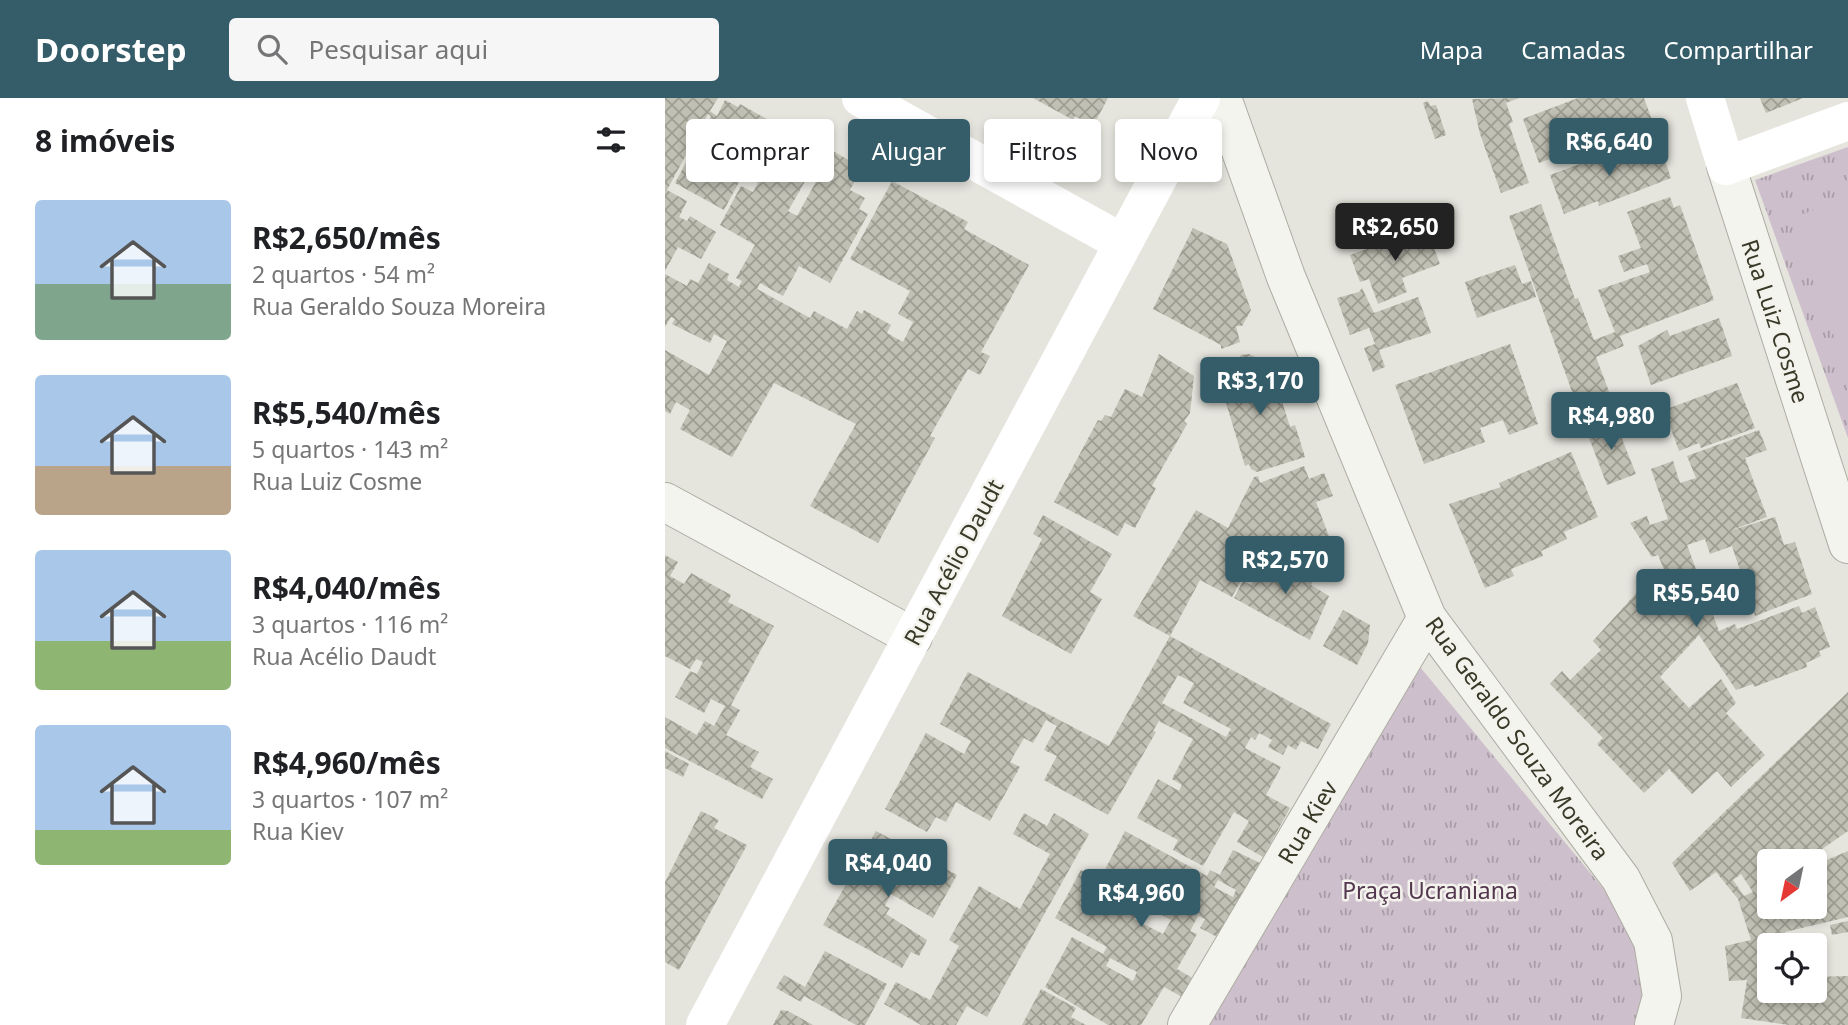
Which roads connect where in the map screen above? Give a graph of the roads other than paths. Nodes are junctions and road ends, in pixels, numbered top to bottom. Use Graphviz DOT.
graph roads {
  1 [pos="861,98"];
  2 [pos="1201,98"];
  3 [pos="1222,98"];
  4 [pos="1705,98"];
  5 [pos="1848,121"];
  6 [pos="1725,166"];
  7 [pos="1123,243"];
  8 [pos="665,502"];
  9 [pos="1848,544"];
  10 [pos="1427,618"];
  11 [pos="913,637"];
  12 [pos="705,1025"];
  13 [pos="1187,1025"];
  14 [pos="1654,1025"];
  1 -- 7 [label="street"];
  2 -- 7 [label="street, Rua Acélio Daudt"];
  3 -- 10 [label="street, Rua Geraldo Souza Moreira"];
  4 -- 6 [label="street, Rua Luiz Cosme"];
  5 -- 6 [label="street"];
  6 -- 9 [label="street, Rua Luiz Cosme"];
  7 -- 11 [label="street, Rua Acélio Daudt"];
  8 -- 11 [label="street"];
  10 -- 13 [label="street, Rua Kiev"];
  10 -- 14 [label="street, Rua Geraldo Souza Moreira"];
  11 -- 12 [label="street, Rua Acélio Daudt"];
}
